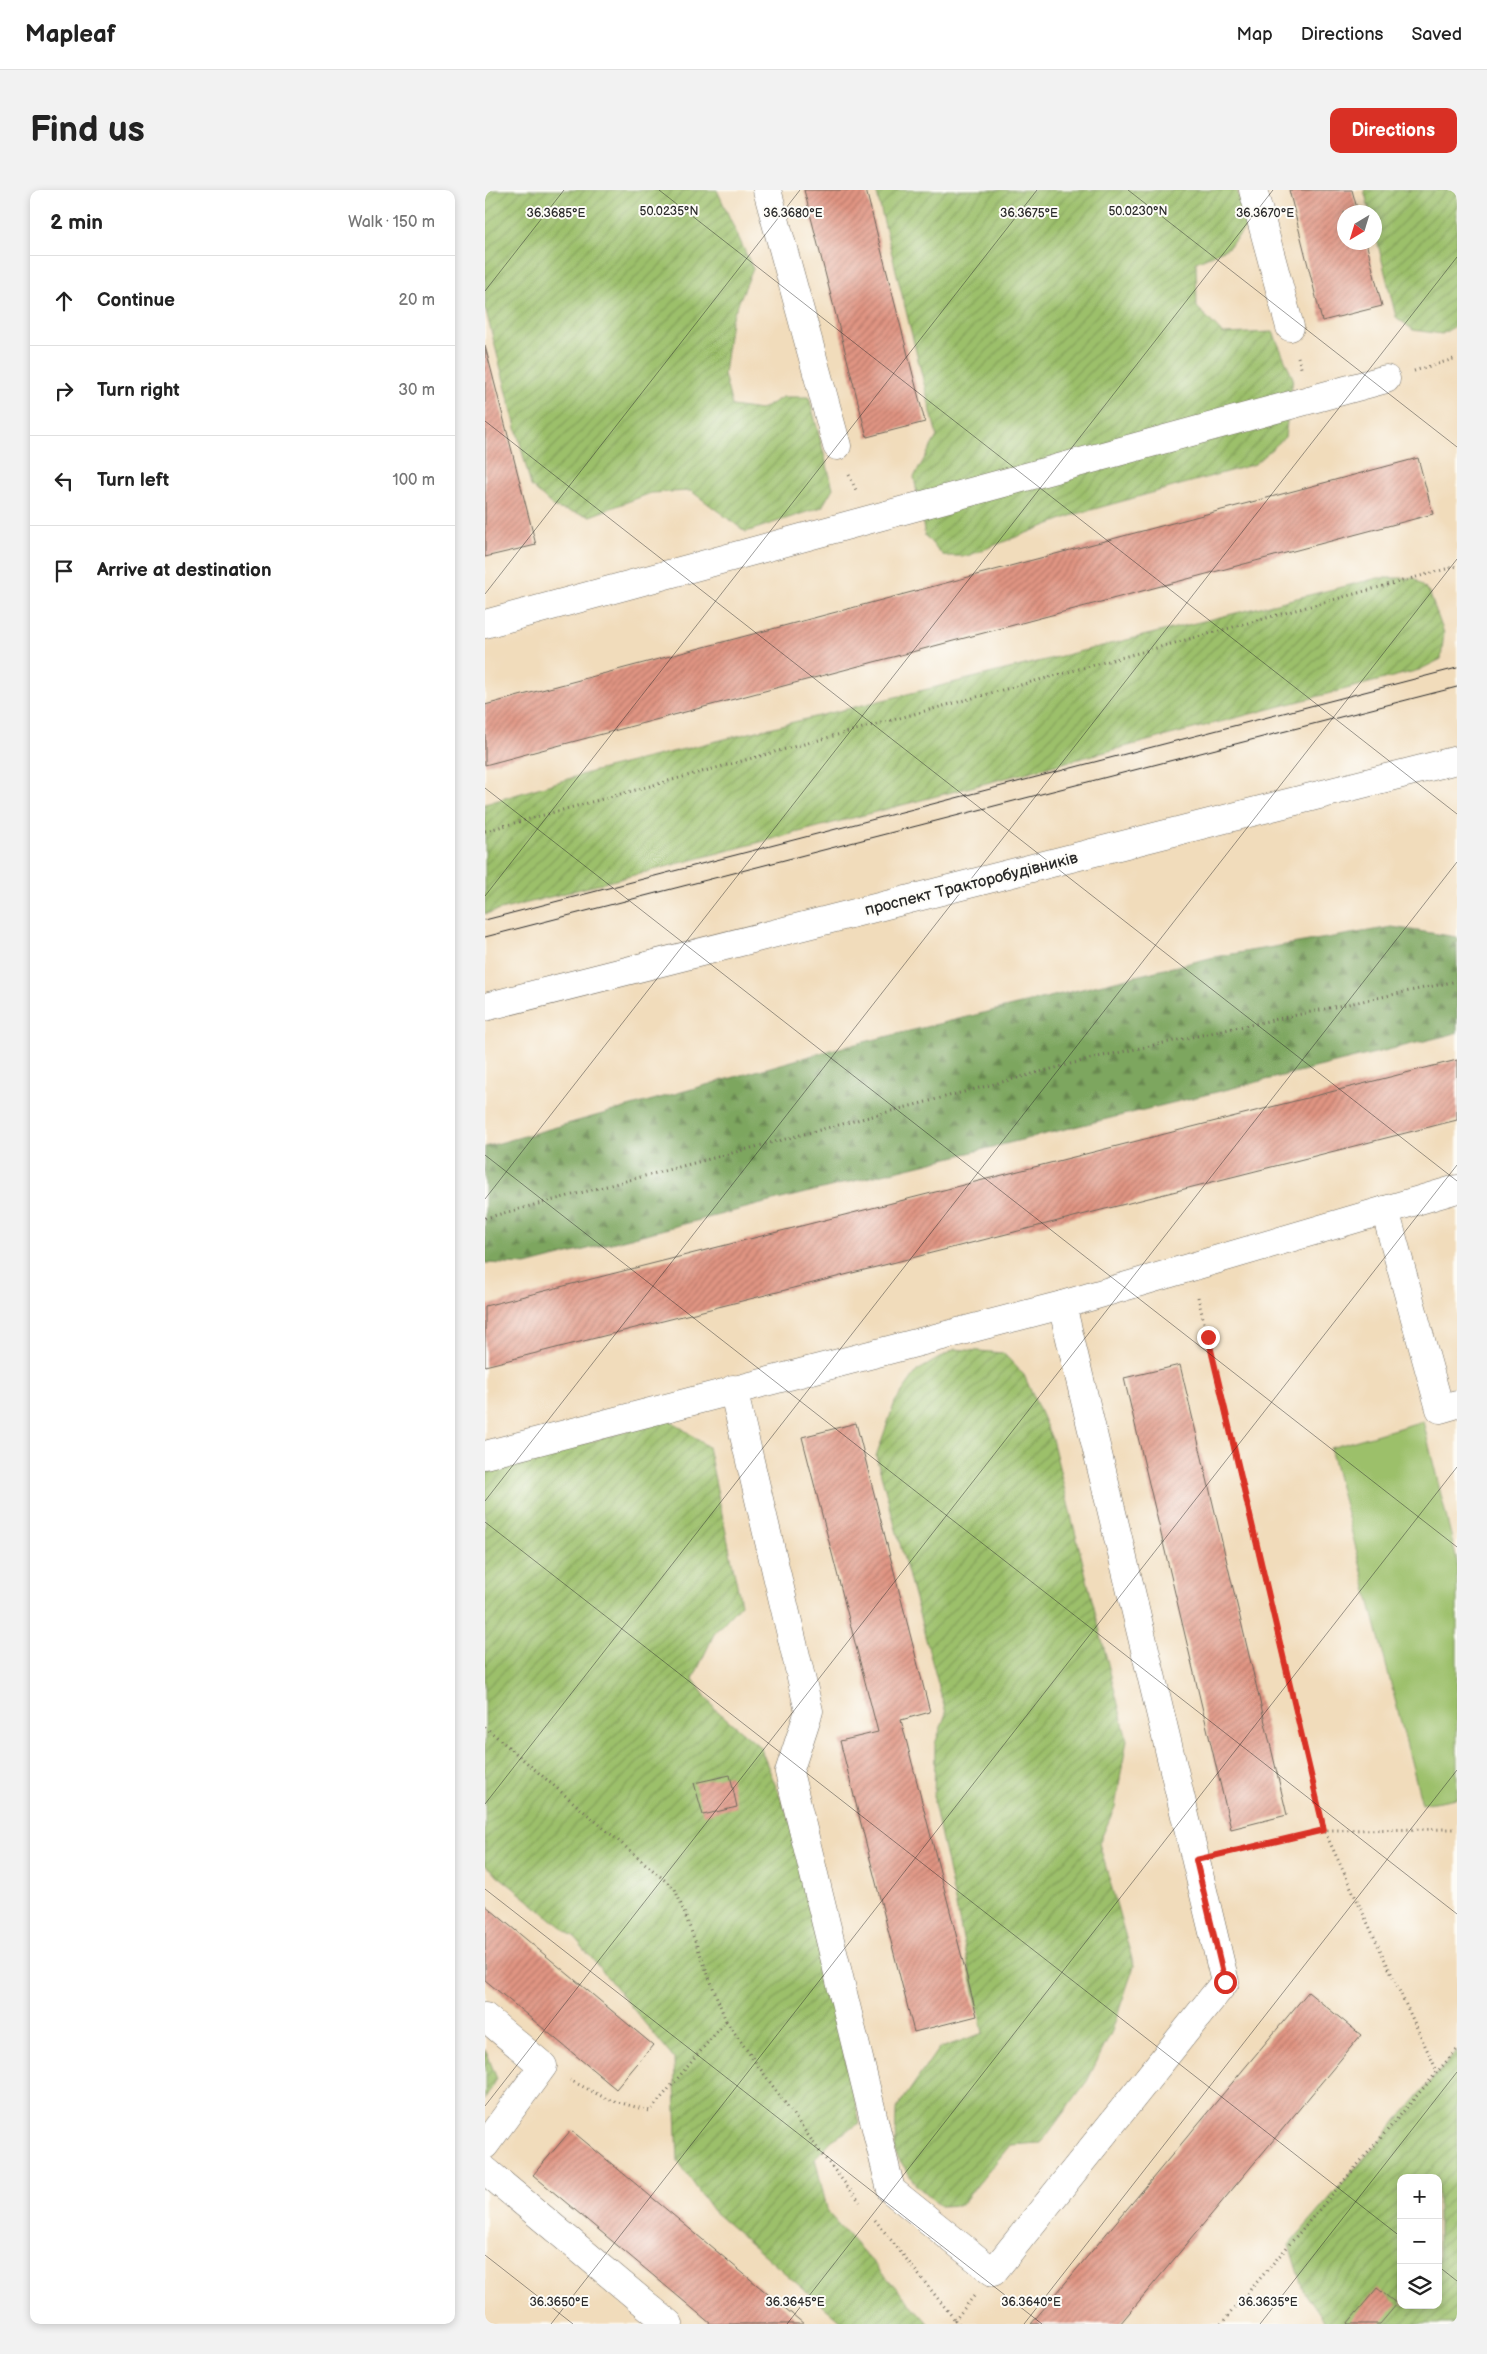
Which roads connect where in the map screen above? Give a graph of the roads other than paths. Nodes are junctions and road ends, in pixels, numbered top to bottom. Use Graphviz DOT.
graph roads {
  1 [pos="767,190"];
  2 [pos="1253,190"];
  3 [pos="1290,327"];
  4 [pos="1386,379"];
  5 [pos="837,446"];
  6 [pos="485,624"];
  7 [pos="1457,760"];
  8 [pos="485,1007"];
  9 [pos="1457,1189"];
  10 [pos="1385,1210"];
  11 [pos="1062,1305"];
  12 [pos="733,1389"];
  13 [pos="1457,1404"];
  14 [pos="485,1455"];
  15 [pos="485,2017"];
  16 [pos="485,2145"];
  17 [pos="485,2170"];
  18 [pos="669,2324"];
  1 -- 5 [label="street"];
  2 -- 3 [label="street"];
  4 -- 6 [label="street"];
  7 -- 8 [label="street, проспект Тракторобудівників"];
  9 -- 10 [label="street"];
  10 -- 11 [label="street"];
  10 -- 13 [label="street"];
  11 -- 12 [label="street"];
  11 -- 12 [label="street"];
  12 -- 14 [label="street"];
  15 -- 16 [label="street"];
  17 -- 18 [label="street"];
}
